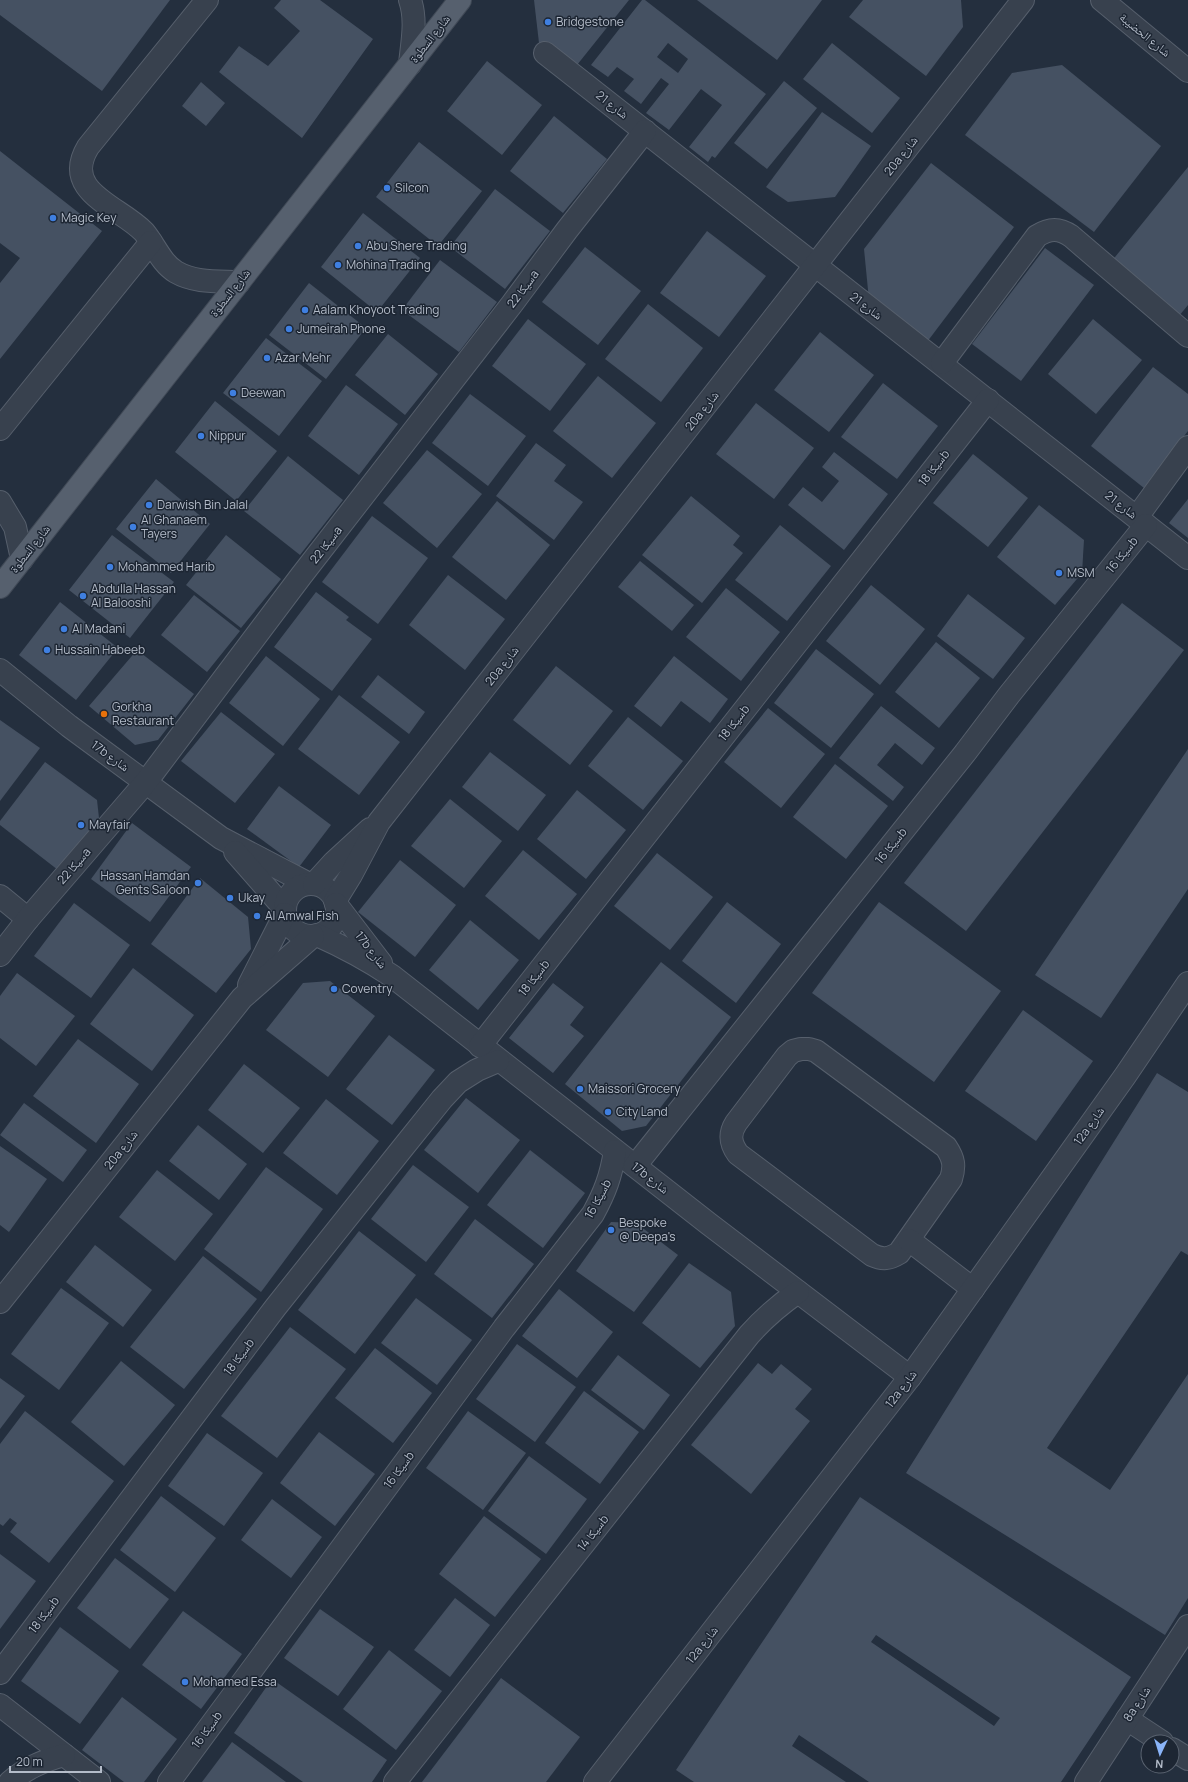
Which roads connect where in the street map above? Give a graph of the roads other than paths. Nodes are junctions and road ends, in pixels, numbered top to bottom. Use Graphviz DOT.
graph roads {
  1 [pos="207,0"];
  2 [pos="410,0"];
  3 [pos="460,0"];
  4 [pos="1024,0"];
  5 [pos="1102,0"];
  6 [pos="545,53"];
  7 [pos="410,64"];
  8 [pos="1188,71"];
  9 [pos="645,131"];
  10 [pos="151,242"];
  11 [pos="815,266"];
  12 [pos="239,282"];
  13 [pos="1188,336"];
  14 [pos="942,363"];
  15 [pos="988,400"];
  16 [pos="0,429"];
  17 [pos="1188,447"];
  18 [pos="0,502"];
  19 [pos="1142,521"];
  20 [pos="1188,558"];
  21 [pos="22,559"];
  22 [pos="0,587"];
  23 [pos="0,670"];
  24 [pos="146,782"];
  25 [pos="379,822"];
  26 [pos="222,838"];
  27 [pos="311,884"];
  28 [pos="0,896"];
  29 [pos="336,902"];
  30 [pos="284,911"];
  31 [pos="28,919"];
  32 [pos="315,936"];
  33 [pos="0,955"];
  34 [pos="392,976"];
  35 [pos="1188,983"];
  36 [pos="242,998"];
  37 [pos="480,1046"];
  38 [pos="498,1060"];
  39 [pos="616,1151"];
  40 [pos="635,1166"];
  41 [pos="909,1240"];
  42 [pos="973,1288"];
  43 [pos="798,1292"];
  44 [pos="0,1302"];
  45 [pos="910,1377"];
  46 [pos="1188,1626"];
  47 [pos="0,1673"];
  48 [pos="0,1705"];
  49 [pos="1127,1719"];
  50 [pos="1150,1734"];
  51 [pos="64,1755"];
  52 [pos="10,1782"];
  53 [pos="98,1782"];
  54 [pos="169,1782"];
  55 [pos="396,1782"];
  56 [pos="595,1782"];
  57 [pos="1086,1782"];
  1 -- 10 [label="street"];
  2 -- 7 [label="street"];
  3 -- 7 [label="main road, شارع السطوة"];
  4 -- 11 [label="street, 20a شارع"];
  5 -- 8 [label="street, شارع الحضيبة"];
  6 -- 9 [label="street, شارع 21"];
  7 -- 12 [label="main road, شارع السطوة"];
  9 -- 11 [label="street, شارع 21"];
  9 -- 24 [label="street, سيكا 22a"];
  10 -- 12 [label="street"];
  10 -- 16 [label="street"];
  11 -- 14 [label="street, شارع 21"];
  11 -- 25 [label="street, 20a شارع"];
  12 -- 21 [label="main road, شارع السطوة"];
  13 -- 14 [label="street"];
  14 -- 15 [label="street, شارع 21"];
  15 -- 19 [label="street, شارع 21"];
  15 -- 37 [label="street, سيكا 18b"];
  17 -- 19 [label="street, سيكا 16b"];
  18 -- 21 [label="street"];
  19 -- 20 [label="street, شارع 21"];
  19 -- 40 [label="street, سيكا 16b"];
  21 -- 22 [label="main road, شارع السطوة"];
  23 -- 24 [label="street, 17b شارع"];
  24 -- 26 [label="street, 17b شارع"];
  24 -- 31 [label="street, سيكا 22a"];
  25 -- 27 [label="street, 20a شارع"];
  25 -- 29 [label="street, 20a شارع"];
  26 -- 27 [label="street, 17b شارع"];
  26 -- 30 [label="street, 17b شارع"];
  27 -- 29 [label="street"];
  27 -- 30 [label="street"];
  28 -- 31 [label="street"];
  29 -- 32 [label="street"];
  29 -- 34 [label="street, 17b شارع"];
  30 -- 32 [label="street"];
  30 -- 36 [label="street, 20a شارع"];
  31 -- 33 [label="street, سيكا 22a"];
  32 -- 34 [label="street, 17b شارع"];
  32 -- 36 [label="street, 20a شارع"];
  34 -- 37 [label="street, 17b شارع"];
  35 -- 42 [label="street, 12a شارع"];
  36 -- 44 [label="street, 20a شارع"];
  37 -- 38 [label="street, 17b شارع"];
  38 -- 39 [label="street, 17b شارع"];
  38 -- 47 [label="street, سيكا 18b"];
  39 -- 40 [label="street, 17b شارع"];
  39 -- 54 [label="street, سيكا 16b"];
  40 -- 43 [label="street, 17b شارع"];
  41 -- 41 [label="street"];
  41 -- 42 [label="street"];
  42 -- 45 [label="street, 12a شارع"];
  43 -- 45 [label="street, 17b شارع"];
  43 -- 55 [label="street, سيكا 14b"];
  45 -- 56 [label="street, 12a شارع"];
  46 -- 49 [label="street, 8a شارع"];
  48 -- 51 [label="street"];
  49 -- 50 [label="street"];
  49 -- 57 [label="street, 8a شارع"];
  51 -- 52 [label="street"];
  51 -- 53 [label="street"];
}
